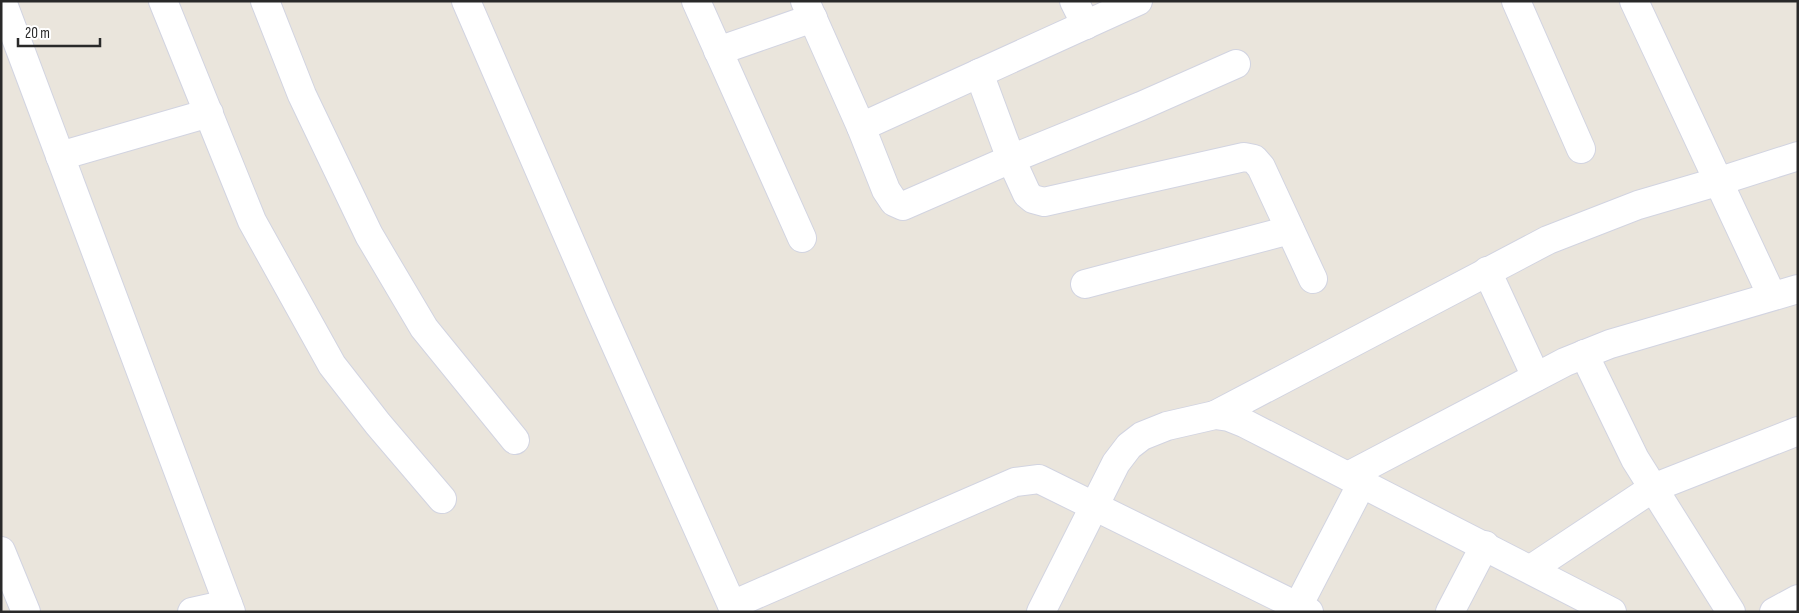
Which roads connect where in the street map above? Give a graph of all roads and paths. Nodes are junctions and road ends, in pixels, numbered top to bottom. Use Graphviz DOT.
graph roads {
  1 [pos="2,1"];
  2 [pos="163,1"];
  3 [pos="264,1"];
  4 [pos="466,1"];
  5 [pos="696,1"];
  6 [pos="1138,1"];
  7 [pos="1516,1"];
  8 [pos="1634,1"];
  9 [pos="809,10"];
  10 [pos="1080,13"];
  11 [pos="718,51"];
  12 [pos="1236,64"];
  13 [pos="979,73"];
  14 [pos="208,113"];
  15 [pos="861,127"];
  16 [pos="1581,149"];
  17 [pos="60,156"];
  18 [pos="1798,156"];
  19 [pos="1011,159"];
  20 [pos="1720,181"];
  21 [pos="1290,230"];
  22 [pos="802,238"];
  23 [pos="1488,271"];
  24 [pos="1313,279"];
  25 [pos="1085,284"];
  26 [pos="1785,292"];
  27 [pos="1584,354"];
  28 [pos="1536,377"];
  29 [pos="1215,415"];
  30 [pos="1798,431"];
  31 [pos="516,440"];
  32 [pos="1355,479"];
  33 [pos="1653,488"];
  34 [pos="442,499"];
  35 [pos="1095,505"];
  36 [pos="1485,546"];
  37 [pos="1,551"];
  38 [pos="1531,569"];
  39 [pos="6,578"];
  40 [pos="1798,599"];
  41 [pos="229,608"];
  42 [pos="734,608"];
  43 [pos="1301,610"];
  44 [pos="26,612"];
  45 [pos="192,612"];
  46 [pos="1042,612"];
  47 [pos="1450,612"];
  48 [pos="1612,612"];
  49 [pos="1731,612"];
  50 [pos="1774,612"];
  1 -- 17 [label="street"];
  2 -- 14 [label="street"];
  3 -- 31 [label="street"];
  4 -- 42 [label="street"];
  5 -- 11 [label="street"];
  6 -- 10 [label="street"];
  7 -- 16 [label="street"];
  8 -- 20 [label="street"];
  9 -- 11 [label="street"];
  9 -- 15 [label="street"];
  10 -- 13 [label="street"];
  11 -- 22 [label="street"];
  12 -- 19 [label="street"];
  13 -- 15 [label="street"];
  13 -- 19 [label="street"];
  14 -- 17 [label="street"];
  14 -- 34 [label="street"];
  15 -- 19 [label="street"];
  17 -- 41 [label="street"];
  18 -- 20 [label="street"];
  19 -- 21 [label="street"];
  20 -- 23 [label="street"];
  20 -- 26 [label="street"];
  21 -- 24 [label="street"];
  21 -- 25 [label="street"];
  23 -- 28 [label="street"];
  23 -- 29 [label="street"];
  26 -- 27 [label="street"];
  27 -- 28 [label="street"];
  27 -- 33 [label="street"];
  28 -- 32 [label="street"];
  29 -- 32 [label="street"];
  29 -- 35 [label="street"];
  30 -- 33 [label="street"];
  32 -- 36 [label="street"];
  32 -- 43 [label="street"];
  33 -- 38 [label="street"];
  33 -- 49 [label="street"];
  35 -- 42 [label="street"];
  35 -- 43 [label="street"];
  35 -- 46 [label="street"];
  36 -- 38 [label="street"];
  36 -- 47 [label="street"];
  37 -- 39 [label="street"];
  38 -- 48 [label="street"];
  39 -- 44 [label="street"];
  40 -- 50 [label="street"];
  41 -- 45 [label="street"];
}
